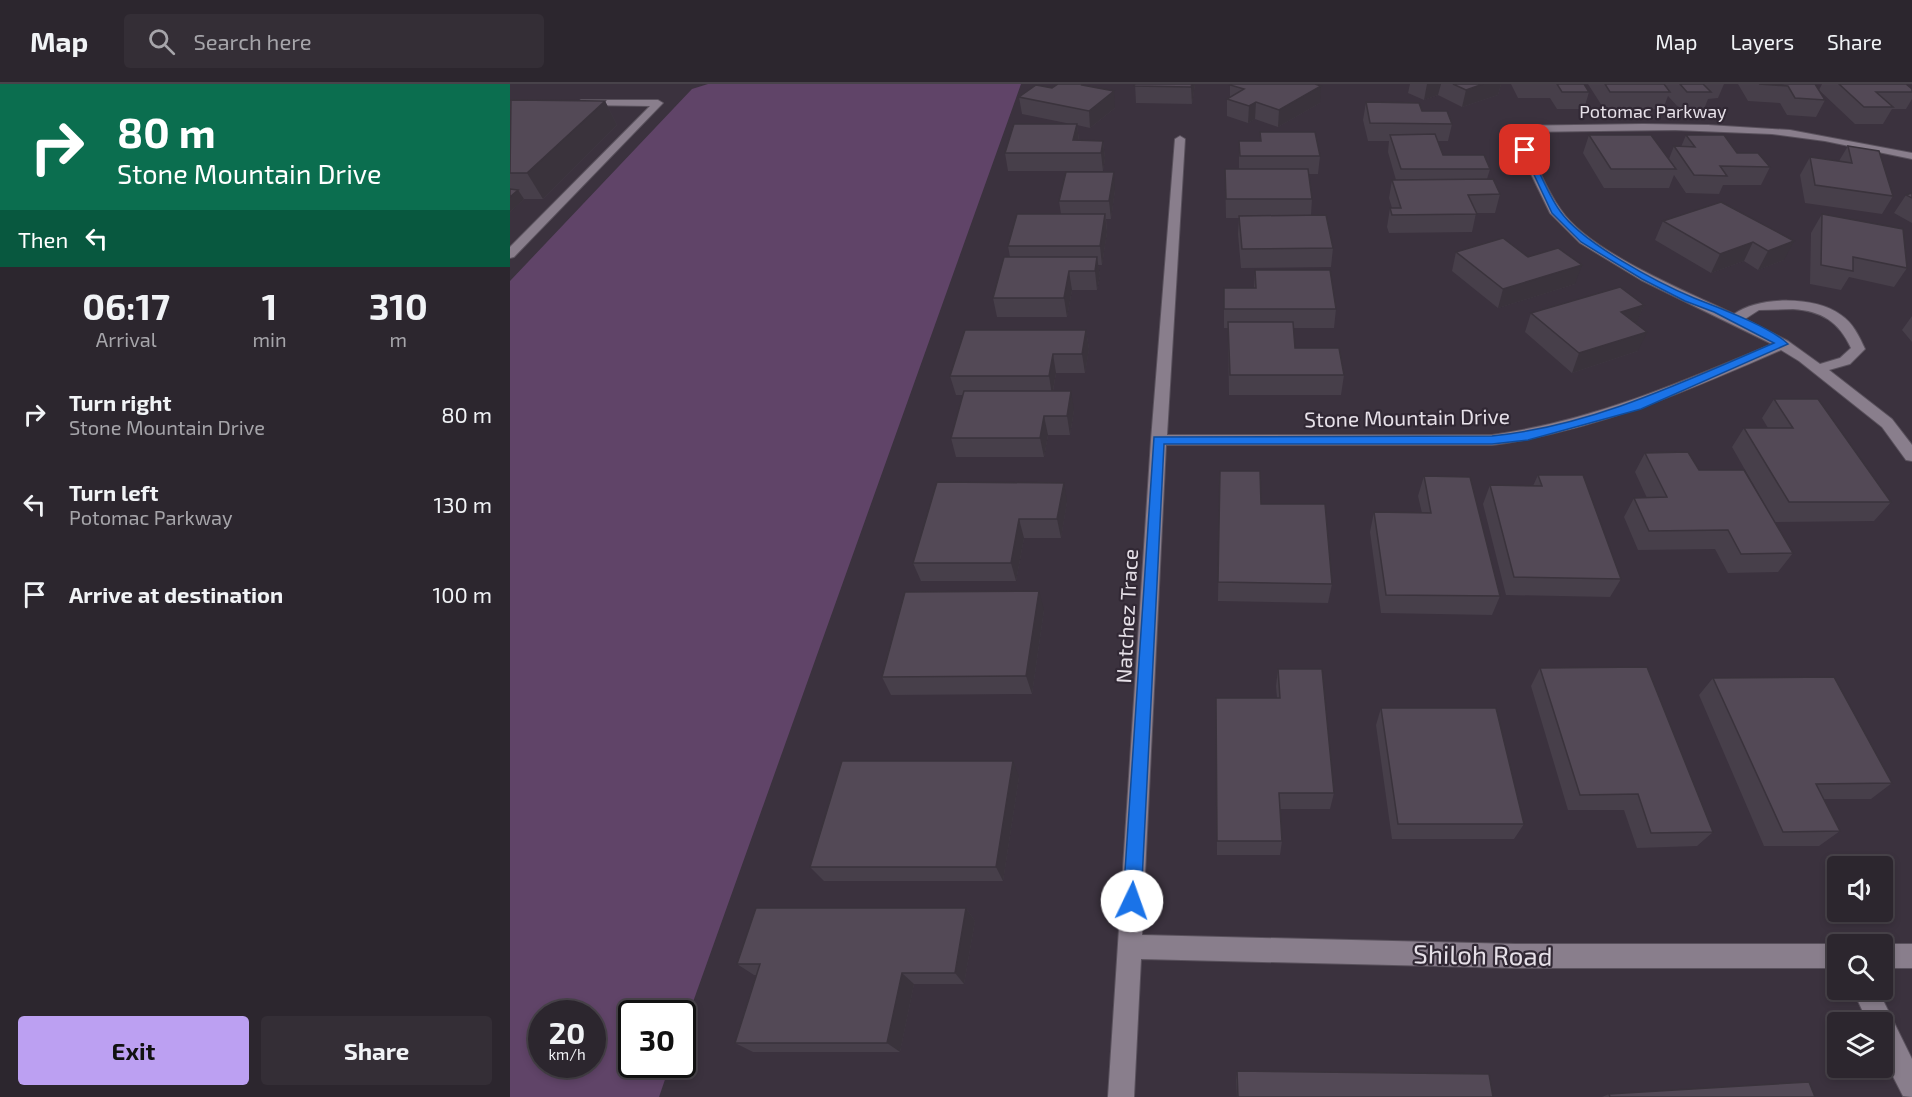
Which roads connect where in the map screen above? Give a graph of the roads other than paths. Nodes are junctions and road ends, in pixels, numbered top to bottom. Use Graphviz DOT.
graph roads {
  1 [pos="567,102"];
  2 [pos="1180,138"];
  3 [pos="1912,156"];
  4 [pos="510,254"];
  5 [pos="1736,319"];
  6 [pos="1783,344"];
  7 [pos="1818,369"];
  8 [pos="1159,440"];
  9 [pos="1912,456"];
  10 [pos="1129,947"];
  11 [pos="1827,956"];
  12 [pos="1893,956"];
  13 [pos="1912,956"];
  14 [pos="1893,1047"];
  15 [pos="1912,1087"];
  16 [pos="1120,1097"];
  1 -- 4 [label="street"];
  2 -- 8 [label="street, Natchez Trace"];
  3 -- 5 [label="street, Potomac Parkway"];
  5 -- 6 [label="street, Potomac Parkway"];
  5 -- 7 [label="street"];
  6 -- 7 [label="street, Potomac Parkway"];
  6 -- 8 [label="street, Stone Mountain Drive"];
  7 -- 9 [label="street, Potomac Parkway"];
  8 -- 10 [label="street, Natchez Trace"];
  10 -- 11 [label="street, Shiloh Road"];
  10 -- 16 [label="street, Natchez Trace"];
  12 -- 13 [label="street"];
  14 -- 15 [label="street"];
}
